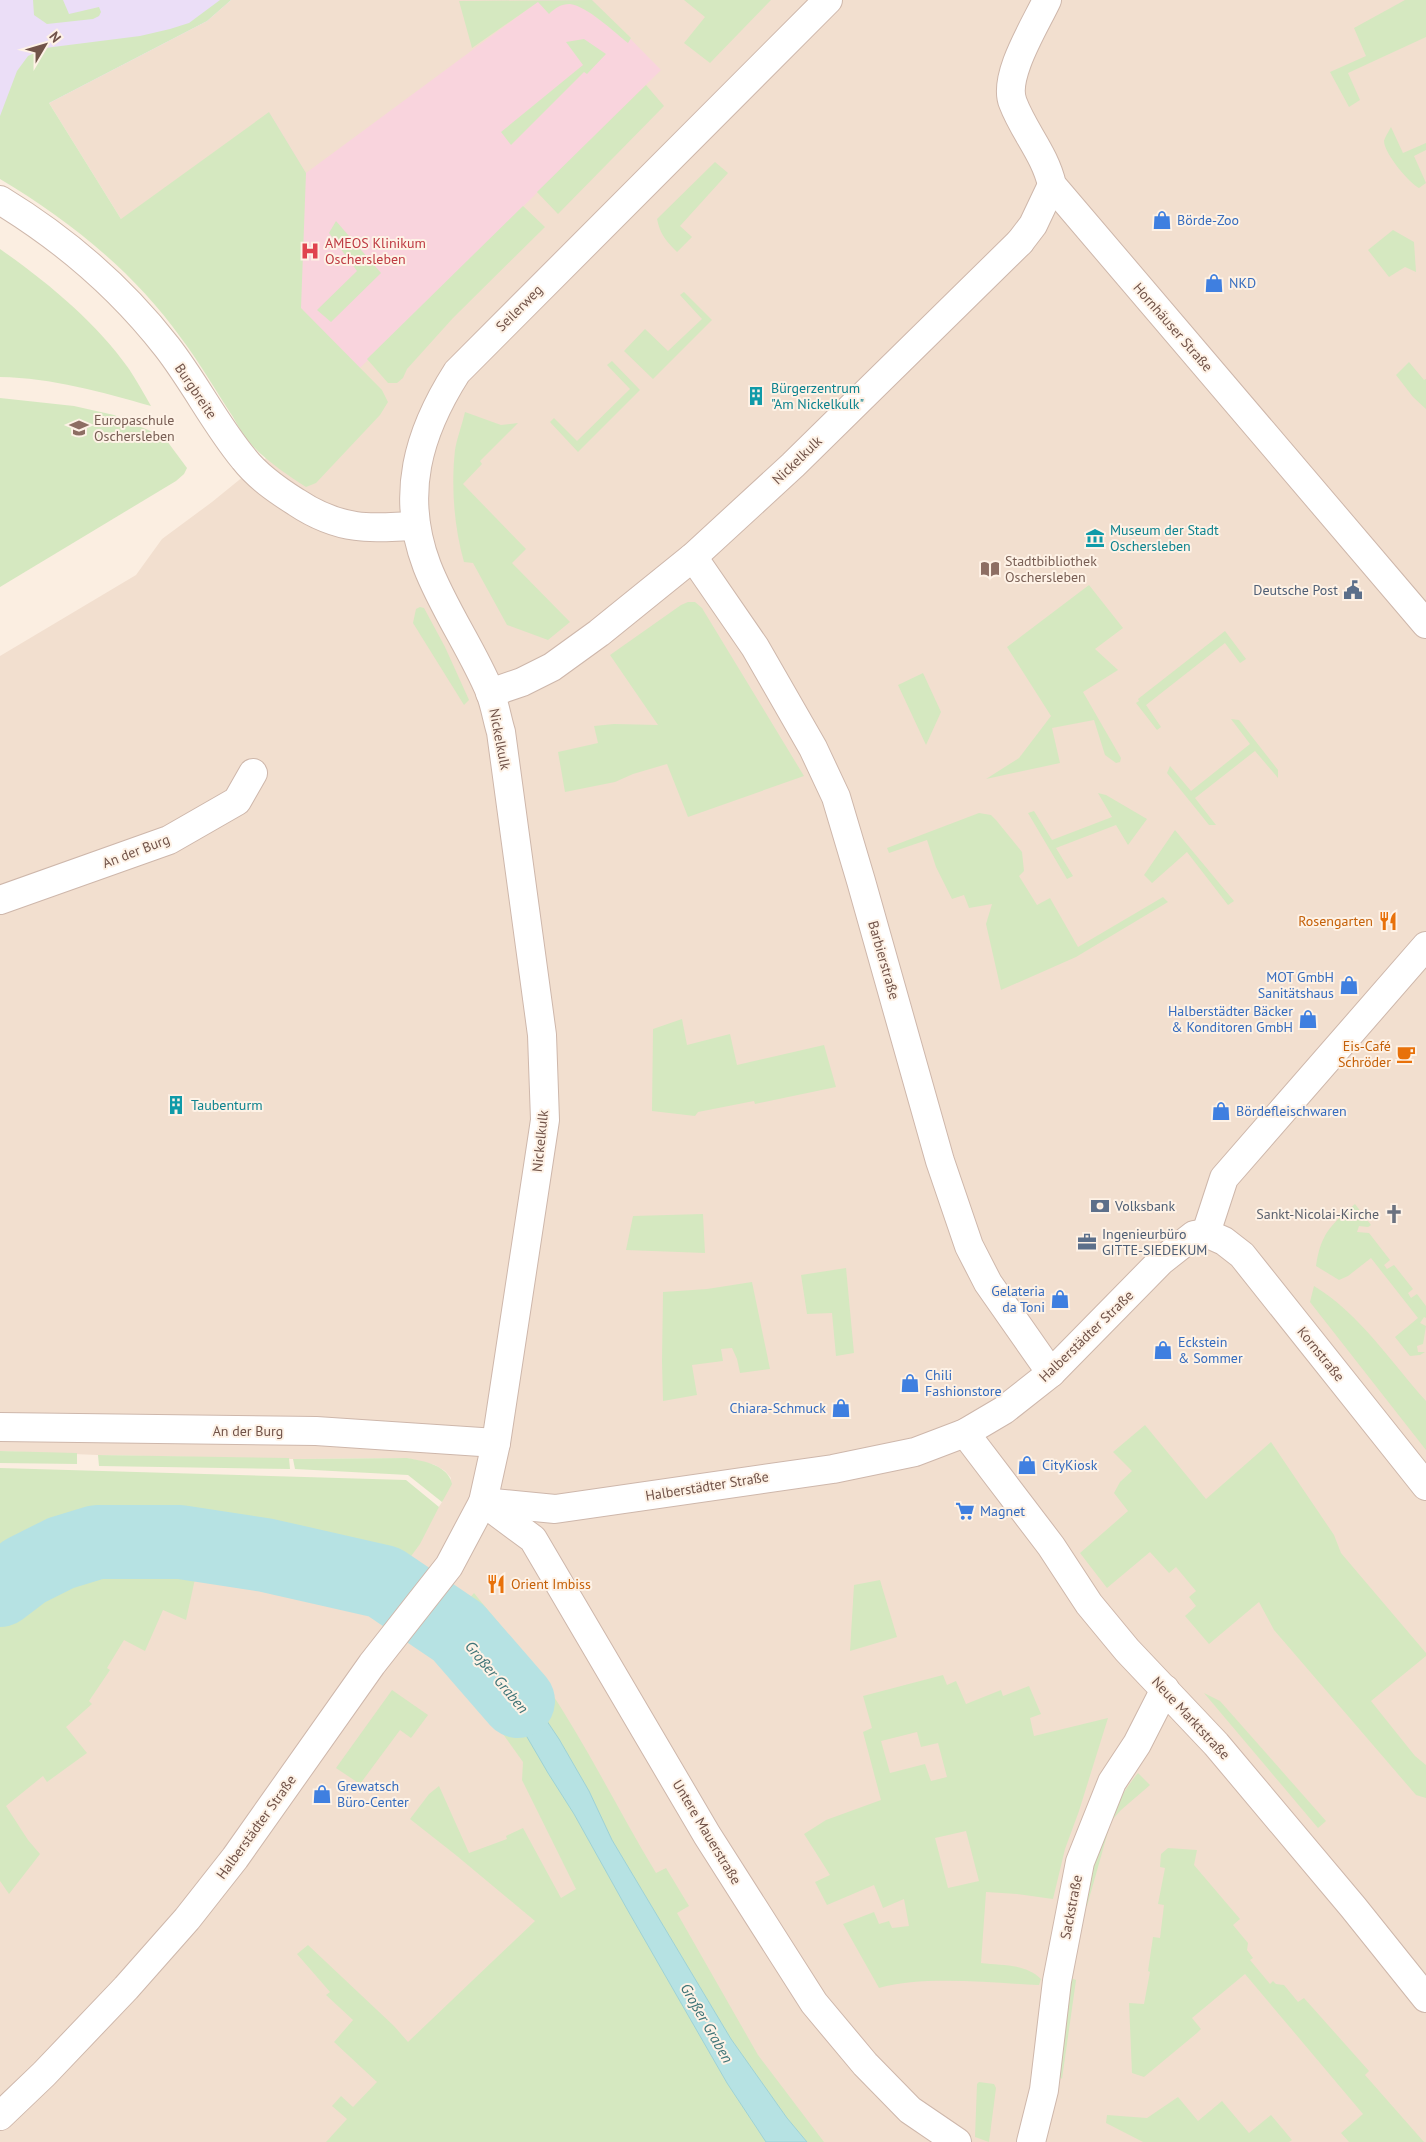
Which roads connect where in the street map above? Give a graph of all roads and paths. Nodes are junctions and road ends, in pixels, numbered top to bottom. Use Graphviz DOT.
graph roads {
  1 [pos="828,0"];
  2 [pos="1048,0"];
  3 [pos="1052,185"];
  4 [pos="0,200"];
  5 [pos="416,526"];
  6 [pos="693,557"];
  7 [pos="1426,624"];
  8 [pos="490,693"];
  9 [pos="253,774"];
  10 [pos="0,900"];
  11 [pos="1422,960"];
  12 [pos="1206,1233"];
  13 [pos="1051,1373"];
  14 [pos="0,1427"];
  15 [pos="966,1433"];
  16 [pos="496,1443"];
  17 [pos="1426,1486"];
  18 [pos="481,1507"];
  19 [pos="1165,1689"];
  20 [pos="1426,1998"];
  21 [pos="0,2116"];
  22 [pos="957,2142"];
  23 [pos="1032,2142"];
  1 -- 5 [label="street, Seilerweg"];
  2 -- 3 [label="street, Hornhäuser Straße"];
  3 -- 6 [label="street, Nickelkulk"];
  3 -- 7 [label="street, Hornhäuser Straße"];
  4 -- 5 [label="street, Burgbreite"];
  5 -- 8 [label="street, Seilerweg"];
  6 -- 8 [label="street, Nickelkulk"];
  6 -- 13 [label="street, Barbierstraße"];
  8 -- 16 [label="street, Nickelkulk"];
  9 -- 10 [label="street, An der Burg"];
  11 -- 12 [label="street"];
  12 -- 13 [label="street, Halberstädter Straße"];
  12 -- 17 [label="street, Kornstraße"];
  13 -- 15 [label="street, Halberstädter Straße"];
  14 -- 16 [label="street, An der Burg"];
  15 -- 18 [label="street, Halberstädter Straße"];
  15 -- 19 [label="street, Neue Marktstraße"];
  16 -- 18 [label="street, Nickelkulk"];
  18 -- 21 [label="street, Halberstädter Straße"];
  18 -- 22 [label="street, Untere Mauerstraße"];
  19 -- 20 [label="street, Neue Marktstraße"];
  19 -- 23 [label="street, Sackstraße"];
}
